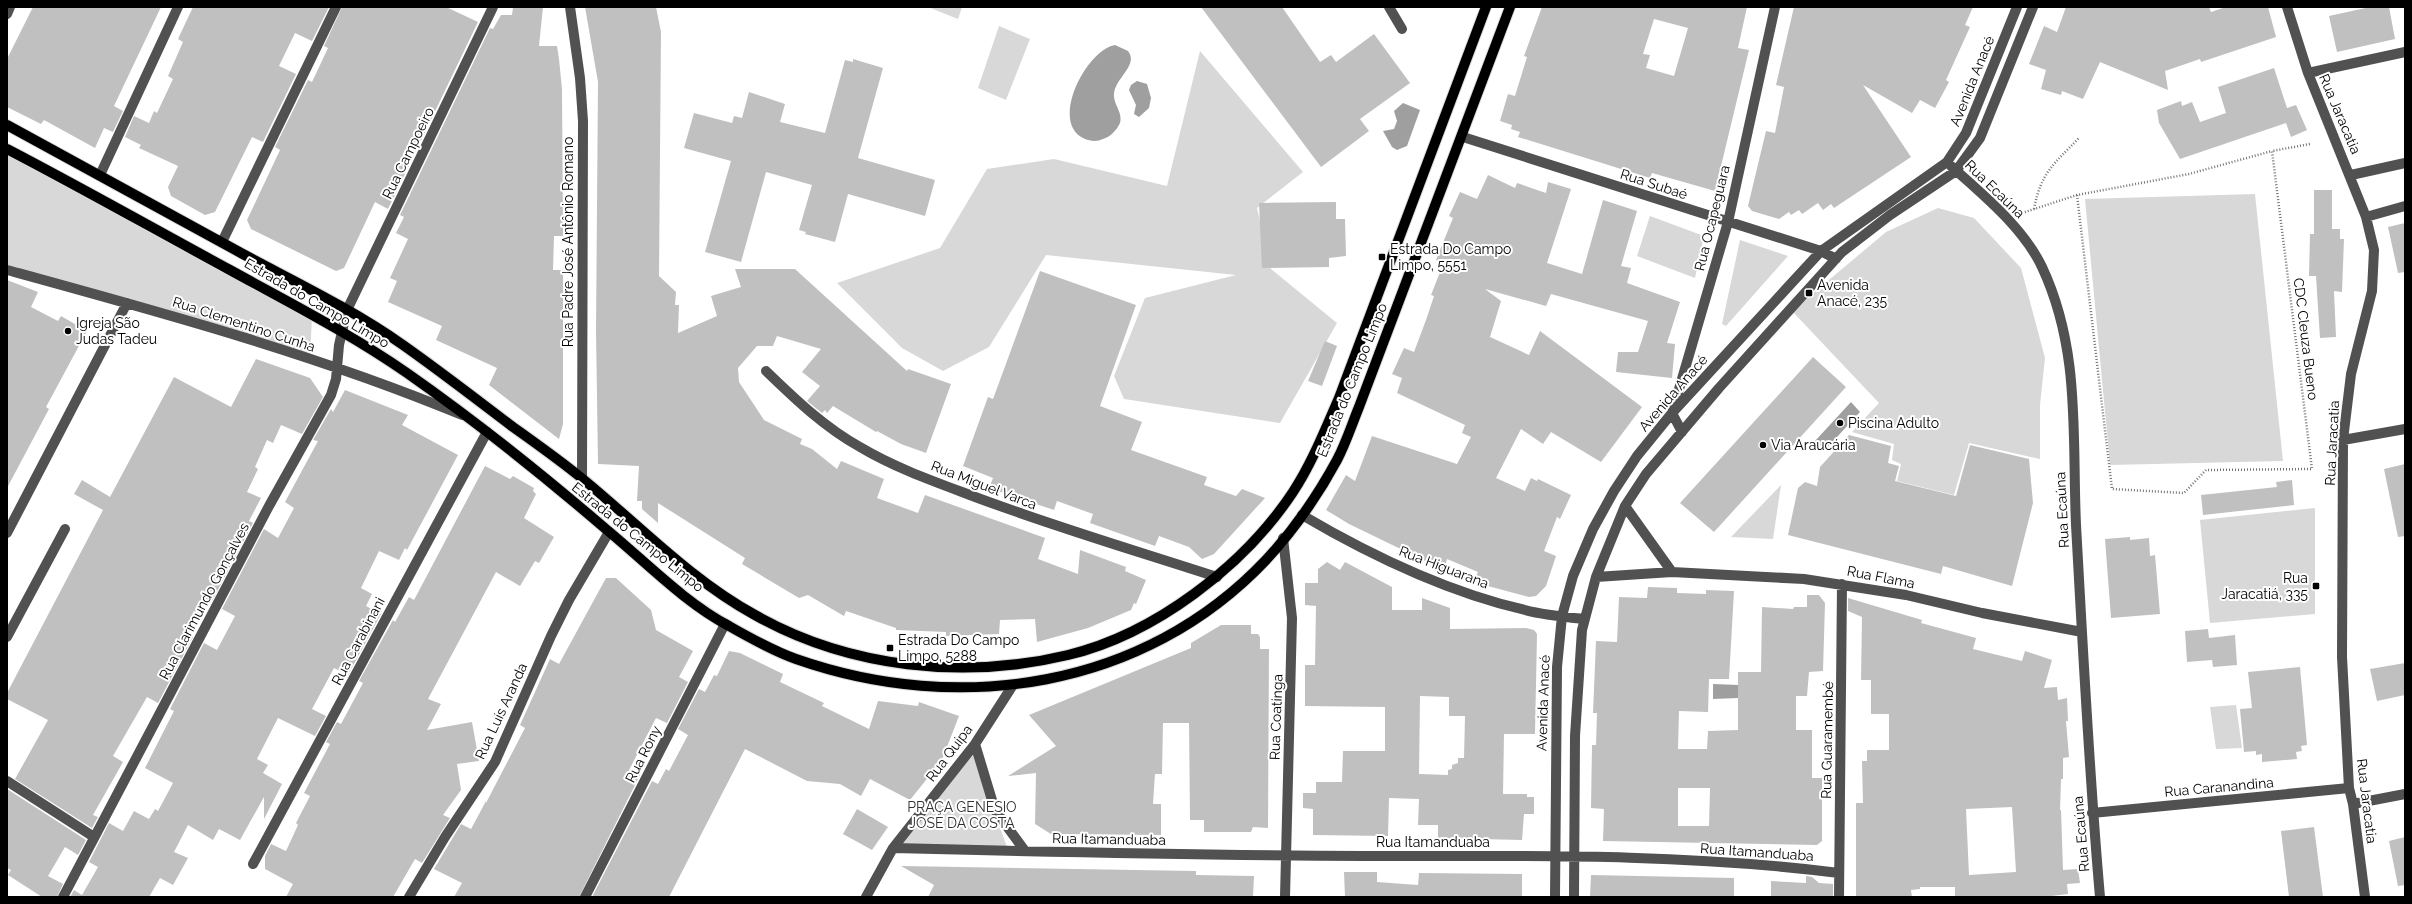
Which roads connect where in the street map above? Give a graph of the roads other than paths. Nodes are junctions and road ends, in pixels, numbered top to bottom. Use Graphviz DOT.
graph roads {
  1 [pos="10,7"];
  2 [pos="178,7"];
  3 [pos="336,7"];
  4 [pos="493,7"];
  5 [pos="570,7"];
  6 [pos="1390,7"];
  7 [pos="1486,7"];
  8 [pos="1510,7"];
  9 [pos="1775,7"];
  10 [pos="2017,7"];
  11 [pos="2033,7"];
  12 [pos="2287,7"];
  13 [pos="7,14"];
  14 [pos="1402,29"];
  15 [pos="2405,52"];
  16 [pos="2308,73"];
  17 [pos="1980,98"];
  18 [pos="1993,103"];
  19 [pos="7,125"];
  20 [pos="1463,137"];
  21 [pos="7,149"];
  22 [pos="1947,162"];
  23 [pos="2405,163"];
  24 [pos="1956,171"];
  25 [pos="100,175"];
  26 [pos="2351,175"];
  27 [pos="2405,206"];
  28 [pos="2366,217"];
  29 [pos="1728,222"];
  30 [pos="222,242"];
  31 [pos="1821,251"];
  32 [pos="1836,259"];
  33 [pos="7,270"];
  34 [pos="128,303"];
  35 [pos="347,310"];
  36 [pos="341,330"];
  37 [pos="337,369"];
  38 [pos="766,371"];
  39 [pos="1672,413"];
  40 [pos="468,418"];
  41 [pos="2405,429"];
  42 [pos="487,432"];
  43 [pos="1682,432"];
  44 [pos="2344,440"];
  45 [pos="582,478"];
  46 [pos="1625,506"];
  47 [pos="1302,515"];
  48 [pos="65,529"];
  49 [pos="609,532"];
  50 [pos="7,533"];
  51 [pos="1283,538"];
  52 [pos="1672,572"];
  53 [pos="1216,577"];
  54 [pos="1596,578"];
  55 [pos="1842,584"];
  56 [pos="1562,616"];
  57 [pos="1585,619"];
  58 [pos="725,624"];
  59 [pos="2082,632"];
  60 [pos="7,637"];
  61 [pos="1013,685"];
  62 [pos="975,744"];
  63 [pos="7,781"];
  64 [pos="2349,788"];
  65 [pos="2405,794"];
  66 [pos="2353,804"];
  67 [pos="2092,813"];
  68 [pos="94,837"];
  69 [pos="893,848"];
  70 [pos="1025,851"];
  71 [pos="1285,855"];
  72 [pos="1574,855"];
  73 [pos="1556,856"];
  74 [pos="253,864"];
  75 [pos="1839,873"];
  76 [pos="63,897"];
  77 [pos="409,897"];
  78 [pos="585,897"];
  79 [pos="866,897"];
  80 [pos="1285,897"];
  81 [pos="1555,897"];
  82 [pos="1574,897"];
  83 [pos="1839,897"];
  84 [pos="2100,897"];
  85 [pos="2365,897"];
  1 -- 13 [label="street"];
  2 -- 25 [label="street"];
  3 -- 30 [label="street"];
  4 -- 35 [label="street, Rua Campoeiro"];
  5 -- 45 [label="street, Rua Padre José Antônio Romano"];
  6 -- 14 [label="street"];
  7 -- 53 [label="main road, Estrada do Campo Limpo"];
  8 -- 20 [label="main road, Estrada do Campo Limpo"];
  9 -- 29 [label="street, Rua Ocapeguara"];
  10 -- 17 [label="street, Avenida Anacé"];
  11 -- 18 [label="street, Avenida Anacé"];
  12 -- 16 [label="street, Rua Jaracatia"];
  15 -- 16 [label="street"];
  16 -- 26 [label="street, Rua Jaracatia"];
  17 -- 18 [label="street"];
  17 -- 22 [label="street, Avenida Anacé"];
  18 -- 24 [label="street, Avenida Anacé"];
  19 -- 25 [label="main road, Estrada do Campo Limpo"];
  20 -- 29 [label="street, Rua Subaé"];
  20 -- 47 [label="main road, Estrada do Campo Limpo"];
  21 -- 36 [label="main road, Estrada do Campo Limpo"];
  22 -- 24 [label="street, Rua Ecaúna"];
  22 -- 31 [label="street, Avenida Anacé"];
  23 -- 26 [label="street"];
  24 -- 32 [label="street, Avenida Anacé"];
  24 -- 59 [label="street, Rua Ecaúna"];
  25 -- 30 [label="main road, Estrada do Campo Limpo"];
  26 -- 28 [label="street, Rua Jaracatia"];
  27 -- 28 [label="street"];
  28 -- 44 [label="street, Rua Jaracatia"];
  29 -- 31 [label="street, Rua Subaé"];
  29 -- 39 [label="street, Rua Ocapeguara"];
  30 -- 35 [label="main road, Estrada do Campo Limpo"];
  31 -- 32 [label="street, Rua Subaé"];
  31 -- 39 [label="street, Avenida Anacé"];
  32 -- 43 [label="street, Avenida Anacé"];
  33 -- 34 [label="street, Rua Clementino Cunha"];
  34 -- 37 [label="street, Rua Clementino Cunha"];
  34 -- 50 [label="street"];
  35 -- 36 [label="street, Rua Clarimundo Gonçalves"];
  35 -- 45 [label="main road, Estrada do Campo Limpo"];
  36 -- 37 [label="street, Rua Clarimundo Gonçalves"];
  36 -- 40 [label="main road, Estrada do Campo Limpo"];
  37 -- 40 [label="street, Rua Clementino Cunha"];
  37 -- 68 [label="street, Rua Clarimundo Gonçalves"];
  38 -- 53 [label="street, Rua Miguel Varca"];
  39 -- 43 [label="street"];
  39 -- 56 [label="street, Avenida Anacé"];
  40 -- 42 [label="main road, Estrada do Campo Limpo"];
  41 -- 44 [label="street"];
  42 -- 49 [label="main road, Estrada do Campo Limpo"];
  42 -- 74 [label="street, Rua Carabinani"];
  43 -- 46 [label="street, Avenida Anacé"];
  44 -- 64 [label="street, Rua Jaracatia"];
  45 -- 53 [label="main road, Estrada do Campo Limpo"];
  46 -- 52 [label="street"];
  46 -- 54 [label="street, Avenida Anacé"];
  47 -- 51 [label="main road, Estrada do Campo Limpo"];
  47 -- 56 [label="street, Rua Higuarana"];
  48 -- 60 [label="street"];
  49 -- 58 [label="main road, Estrada do Campo Limpo"];
  49 -- 77 [label="street, Rua Luís Aranda"];
  51 -- 61 [label="main road, Estrada do Campo Limpo"];
  51 -- 71 [label="street, Rua Coatinga"];
  52 -- 54 [label="street, Rua Flama"];
  52 -- 55 [label="street, Rua Flama"];
  54 -- 57 [label="street, Avenida Anacé"];
  55 -- 59 [label="street, Rua Flama"];
  55 -- 75 [label="street, Rua Guaramembé"];
  56 -- 57 [label="street, Rua Higuarana"];
  56 -- 73 [label="street, Avenida Anacé"];
  57 -- 72 [label="street, Avenida Anacé"];
  58 -- 61 [label="main road, Estrada do Campo Limpo"];
  58 -- 78 [label="street, Rua Rony"];
  59 -- 67 [label="street, Rua Ecaúna"];
  61 -- 62 [label="street, Rua Quipa"];
  62 -- 69 [label="street, Rua Quipa"];
  62 -- 70 [label="street"];
  63 -- 68 [label="street"];
  64 -- 66 [label="street, Rua Jaracatia"];
  64 -- 67 [label="street, Rua Caranandina"];
  65 -- 66 [label="street"];
  66 -- 85 [label="street, Rua Jaracatia"];
  67 -- 84 [label="street, Rua Ecaúna"];
  68 -- 76 [label="street, Rua Clarimundo Gonçalves"];
  69 -- 70 [label="street, Rua Itamanduaba"];
  69 -- 79 [label="street, Rua Quipa"];
  70 -- 71 [label="street, Rua Itamanduaba"];
  71 -- 73 [label="street, Rua Itamanduaba"];
  71 -- 80 [label="street, Rua Coatinga"];
  72 -- 73 [label="street, Rua Itamanduaba"];
  72 -- 75 [label="street, Rua Itamanduaba"];
  72 -- 82 [label="street, Avenida Anacé"];
  73 -- 81 [label="street, Avenida Anacé"];
  75 -- 83 [label="street, Rua Guaramembé"];
}
